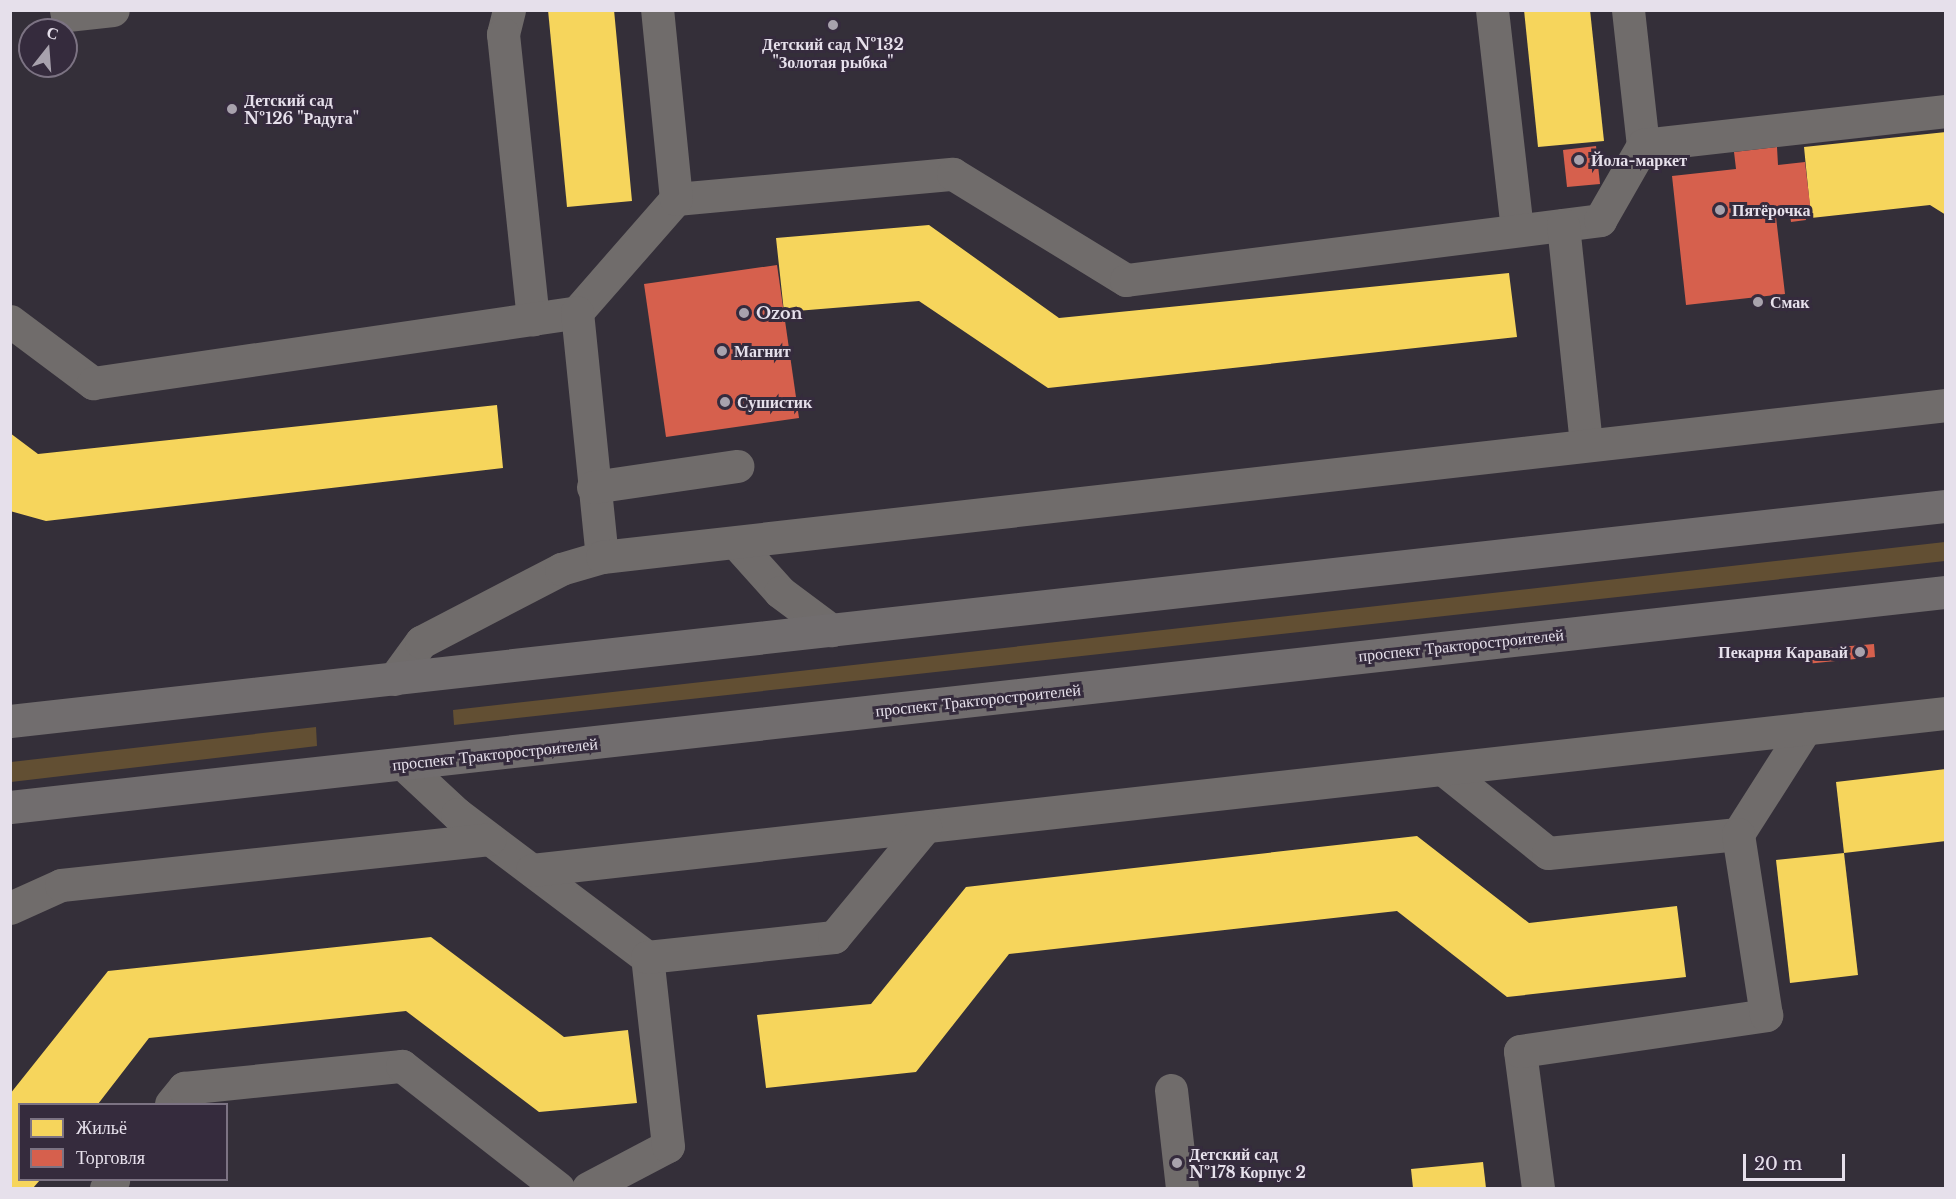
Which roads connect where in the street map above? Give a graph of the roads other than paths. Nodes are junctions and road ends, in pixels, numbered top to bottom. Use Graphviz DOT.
graph roads {
  1 [pos="66,10"];
  2 [pos="113,10"];
  3 [pos="509,10"];
  4 [pos="657,10"];
  5 [pos="1492,10"];
  6 [pos="1628,10"];
  7 [pos="1946,111"];
  8 [pos="1643,146"];
  9 [pos="676,199"];
  10 [pos="1563,225"];
  11 [pos="1517,230"];
  12 [pos="577,312"];
  13 [pos="533,319"];
  14 [pos="10,321"];
  15 [pos="1946,405"];
  16 [pos="1586,445"];
  17 [pos="737,466"];
  18 [pos="592,487"];
  19 [pos="1946,506"];
  20 [pos="737,544"];
  21 [pos="602,557"];
  22 [pos="1946,592"];
  23 [pos="831,630"];
  24 [pos="394,679"];
  25 [pos="1946,713"];
  26 [pos="10,722"];
  27 [pos="1805,729"];
  28 [pos="403,764"];
  29 [pos="1443,769"];
  30 [pos="79,800"];
  31 [pos="10,807"];
  32 [pos="10,821"];
  33 [pos="925,827"];
  34 [pos="1738,834"];
  35 [pos="490,839"];
  36 [pos="532,870"];
  37 [pos="10,908"];
  38 [pos="647,957"];
  39 [pos="1171,1090"];
  40 [pos="172,1103"];
  41 [pos="558,1188"];
  42 [pos="588,1188"];
  43 [pos="1182,1188"];
  44 [pos="1538,1188"];
  1 -- 2 [label="street"];
  3 -- 13 [label="street"];
  4 -- 9 [label="street"];
  5 -- 11 [label="street"];
  6 -- 8 [label="street"];
  7 -- 8 [label="street"];
  8 -- 10 [label="street"];
  9 -- 11 [label="street"];
  9 -- 12 [label="street"];
  10 -- 11 [label="street"];
  10 -- 16 [label="street"];
  12 -- 13 [label="street"];
  12 -- 18 [label="street"];
  13 -- 14 [label="street"];
  15 -- 16 [label="street"];
  16 -- 20 [label="street"];
  17 -- 18 [label="street"];
  18 -- 21 [label="street"];
  19 -- 23 [label="main road"];
  20 -- 21 [label="street"];
  20 -- 23 [label="street"];
  21 -- 24 [label="street"];
  22 -- 28 [label="main road, проспект Тракторостроителей"];
  23 -- 24 [label="main road"];
  24 -- 26 [label="main road"];
  25 -- 27 [label="street"];
  27 -- 29 [label="street"];
  27 -- 34 [label="street"];
  28 -- 30 [label="main road, проспект Тракторостроителей"];
  28 -- 35 [label="street"];
  29 -- 33 [label="street"];
  29 -- 34 [label="street"];
  30 -- 31 [label="main road, проспект Тракторостроителей"];
  30 -- 32 [label="street"];
  33 -- 36 [label="street"];
  33 -- 38 [label="street"];
  34 -- 44 [label="street"];
  35 -- 36 [label="street"];
  35 -- 37 [label="street"];
  36 -- 38 [label="street"];
  38 -- 42 [label="street"];
  39 -- 43 [label="street"];
  40 -- 41 [label="street"];
}
